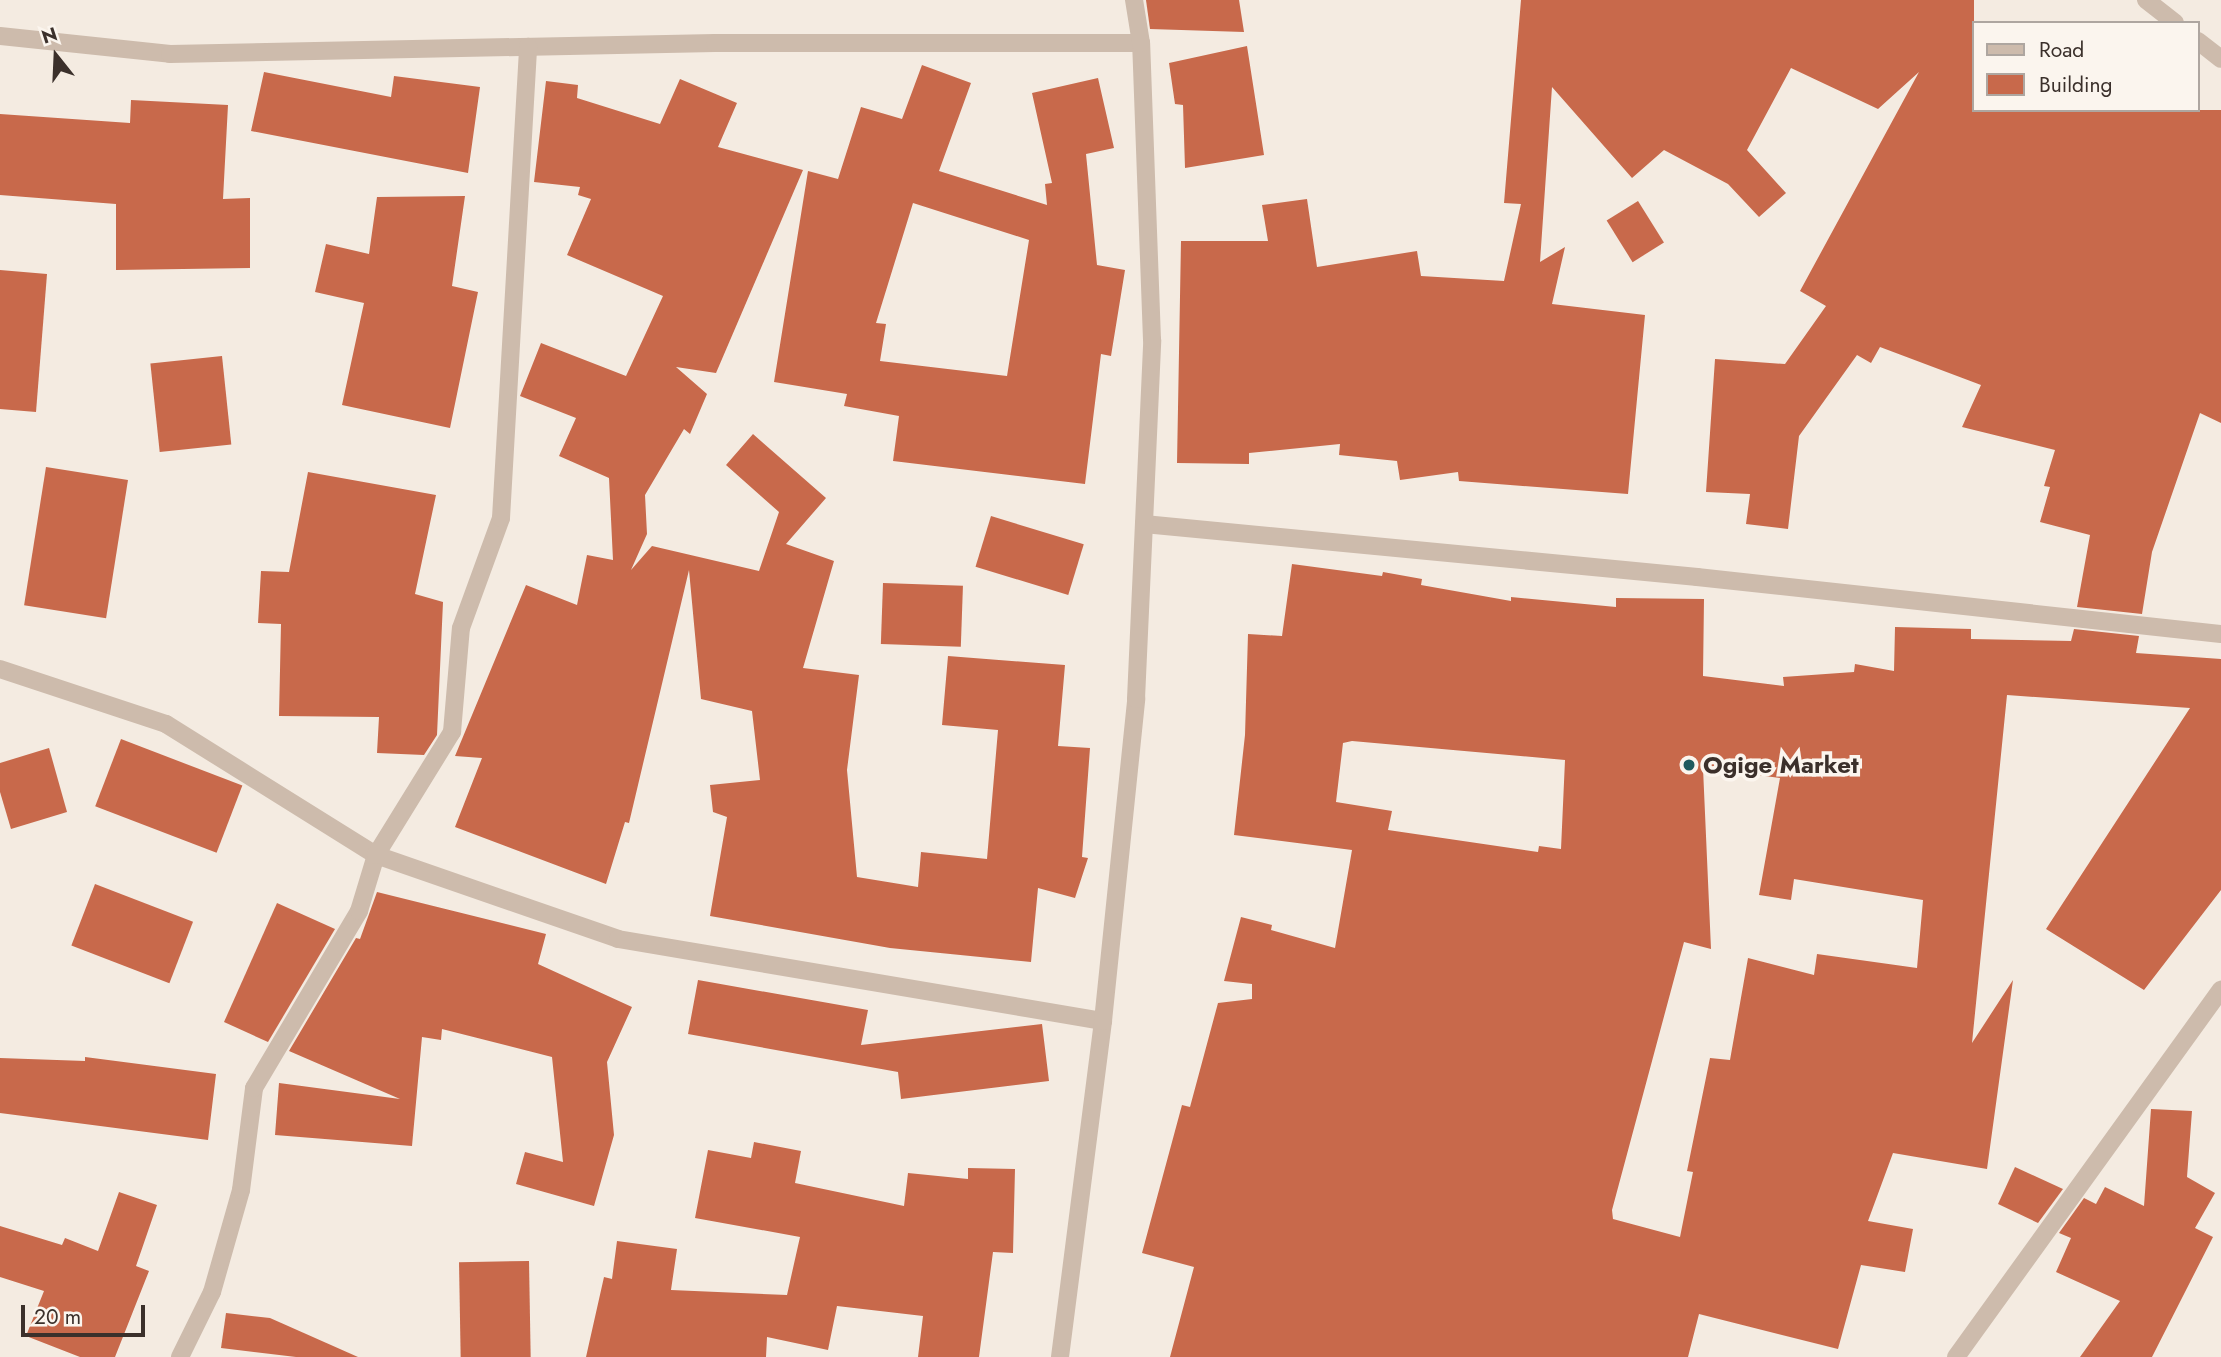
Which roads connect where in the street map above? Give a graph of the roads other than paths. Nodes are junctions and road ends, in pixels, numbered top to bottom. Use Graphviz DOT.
graph roads {
  1 [pos="1135,0"];
  2 [pos="2146,0"];
  3 [pos="2172,21"];
  4 [pos="0,36"];
  5 [pos="1141,43"];
  6 [pos="2200,43"];
  7 [pos="528,47"];
  8 [pos="2221,59"];
  9 [pos="1143,524"];
  10 [pos="2221,634"];
  11 [pos="0,669"];
  12 [pos="376,855"];
  13 [pos="2221,989"];
  14 [pos="1103,1021"];
  15 [pos="180,1357"];
  16 [pos="1060,1357"];
  17 [pos="1956,1357"];
  1 -- 5 [label="street"];
  2 -- 3 [label="street"];
  4 -- 7 [label="street"];
  5 -- 7 [label="street"];
  5 -- 9 [label="street"];
  6 -- 8 [label="street"];
  7 -- 12 [label="street"];
  9 -- 10 [label="street"];
  9 -- 14 [label="street"];
  11 -- 12 [label="street"];
  12 -- 14 [label="street"];
  12 -- 15 [label="street"];
  13 -- 17 [label="street"];
  14 -- 16 [label="street"];
}
